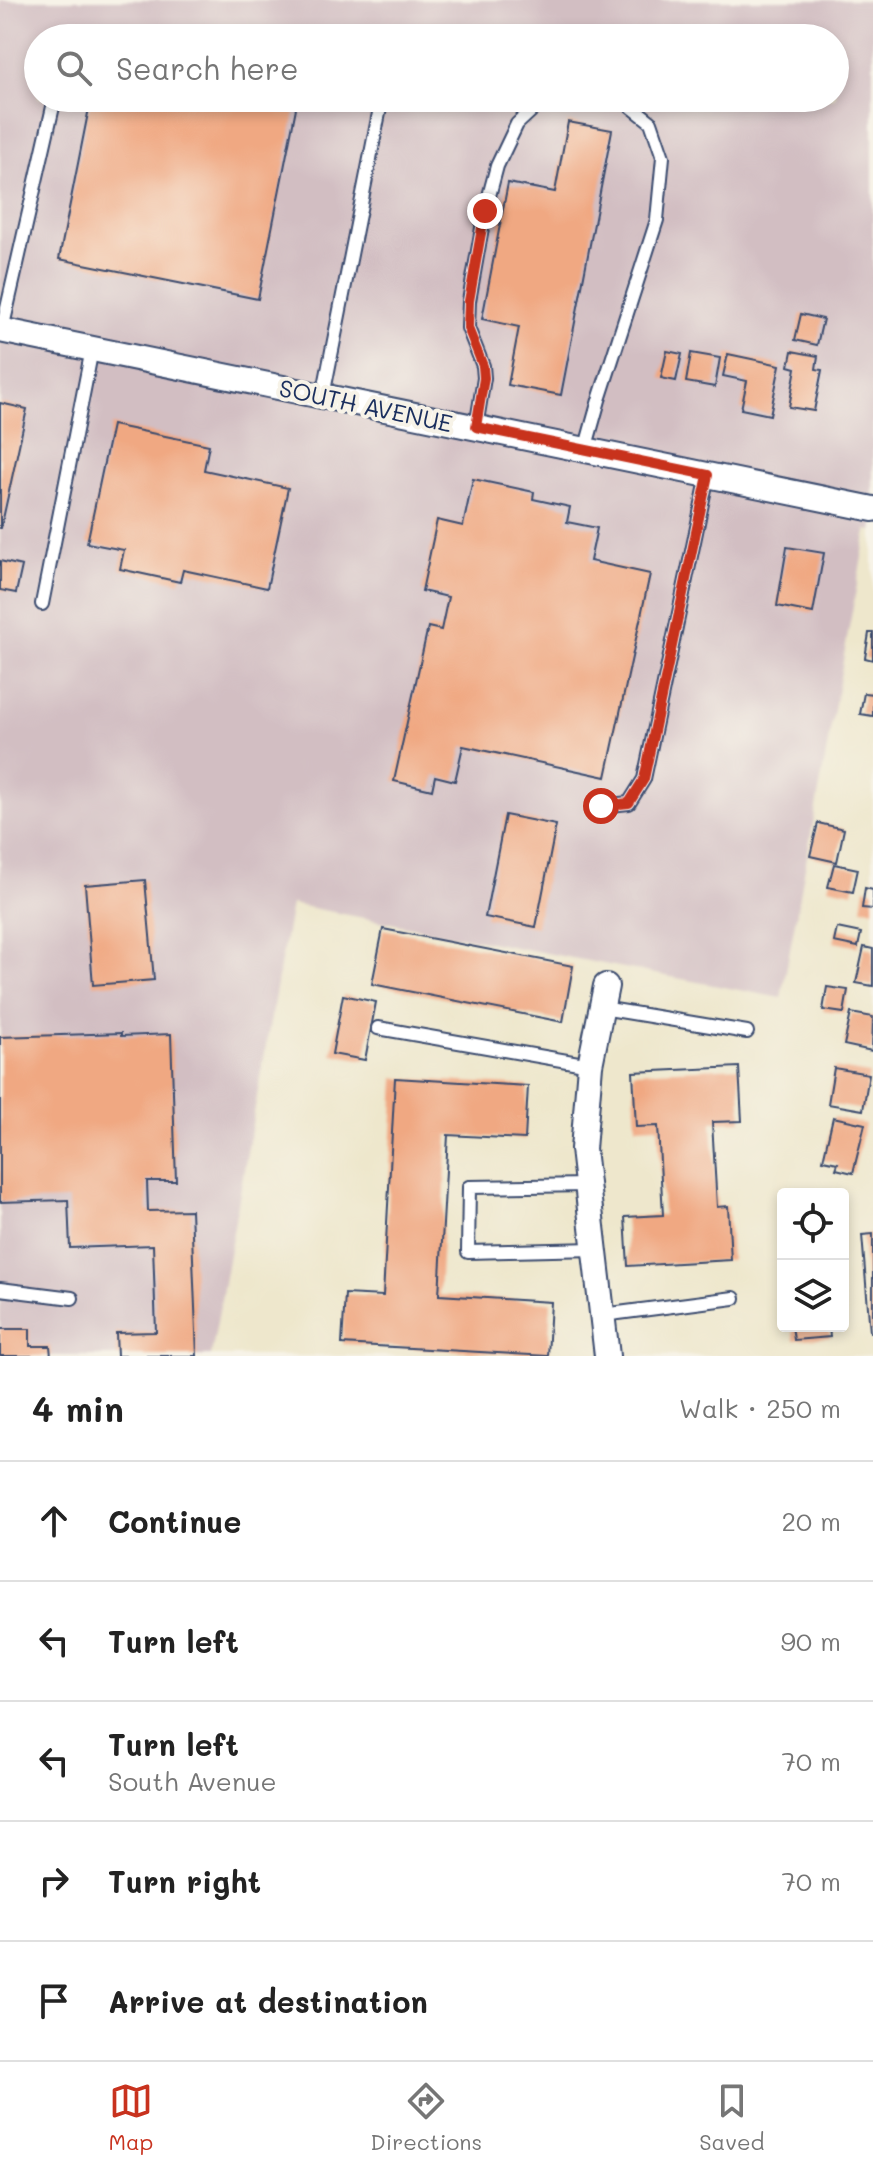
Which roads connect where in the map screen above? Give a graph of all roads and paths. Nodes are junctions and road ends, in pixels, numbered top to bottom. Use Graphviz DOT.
graph roads {
  1 [pos="52,112"];
  2 [pos="379,112"];
  3 [pos="530,112"];
  4 [pos="638,112"];
  5 [pos="1,330"];
  6 [pos="92,349"];
  7 [pos="323,396"];
  8 [pos="476,427"];
  9 [pos="585,450"];
  10 [pos="708,475"];
  11 [pos="873,509"];
  12 [pos="42,604"];
  13 [pos="601,806"];
  14 [pos="604,997"];
  15 [pos="378,1028"];
  16 [pos="747,1032"];
  17 [pos="590,1065"];
  18 [pos="587,1185"];
  19 [pos="595,1249"];
  20 [pos="0,1289"];
  21 [pos="72,1298"];
  22 [pos="734,1298"];
  23 [pos="603,1315"];
  24 [pos="607,1356"];
  1 -- 5 [label="lane"];
  2 -- 7 [label="lane"];
  3 -- 8 [label="lane"];
  4 -- 9 [label="lane"];
  5 -- 6 [label="street, SOUTH AVENUE"];
  6 -- 7 [label="street, SOUTH AVENUE"];
  6 -- 12 [label="lane"];
  7 -- 8 [label="street, SOUTH AVENUE"];
  8 -- 9 [label="street, SOUTH AVENUE"];
  9 -- 10 [label="street, SOUTH AVENUE"];
  10 -- 11 [label="street, SOUTH AVENUE"];
  10 -- 13 [label="lane"];
  14 -- 16 [label="lane"];
  14 -- 17 [label="street"];
  15 -- 17 [label="lane"];
  17 -- 18 [label="street"];
  18 -- 19 [label="street"];
  18 -- 19 [label="lane"];
  19 -- 23 [label="street"];
  20 -- 21 [label="lane"];
  22 -- 23 [label="lane"];
  23 -- 24 [label="street"];
}
